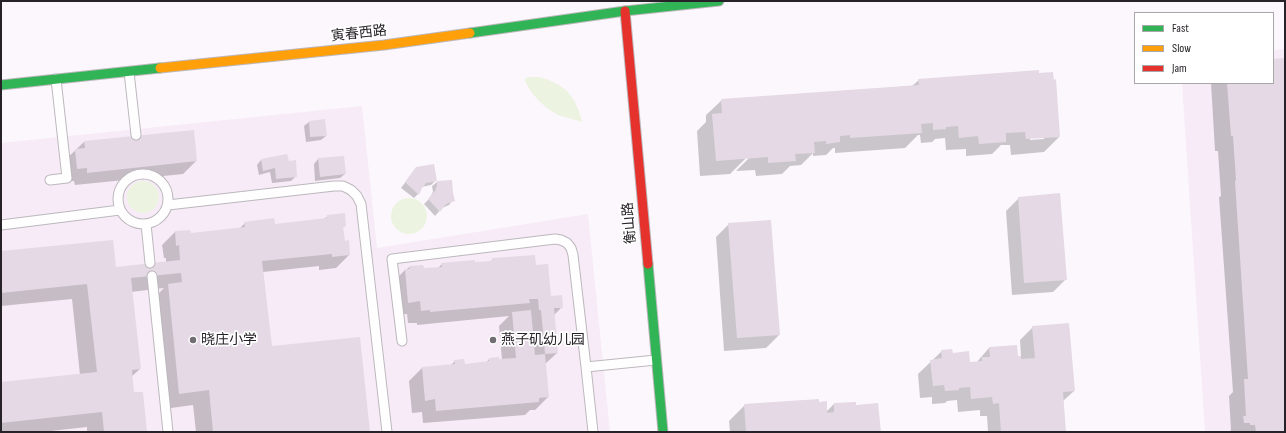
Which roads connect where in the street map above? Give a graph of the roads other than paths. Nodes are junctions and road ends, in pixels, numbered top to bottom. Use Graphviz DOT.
graph roads {
  1 [pos="719,1"];
  2 [pos="625,11"];
  3 [pos="128,72"];
  4 [pos="56,80"];
  5 [pos="1,85"];
  6 [pos="136,135"];
  7 [pos="50,180"];
  8 [pos="168,205"];
  9 [pos="120,210"];
  10 [pos="146,224"];
  11 [pos="1,225"];
  12 [pos="150,263"];
  13 [pos="152,276"];
  14 [pos="402,341"];
  15 [pos="656,360"];
  16 [pos="586,367"];
  17 [pos="168,432"];
  18 [pos="387,432"];
  19 [pos="593,432"];
  20 [pos="663,432"];
  1 -- 2 [label="street, 寅春西路"];
  2 -- 3 [label="street, 寅春西路"];
  2 -- 15 [label="street, 衡山路"];
  3 -- 4 [label="street, 寅春西路"];
  3 -- 6 [label="lane"];
  4 -- 5 [label="street, 寅春西路"];
  4 -- 7 [label="lane"];
  8 -- 9 [label="lane"];
  8 -- 10 [label="lane"];
  8 -- 18 [label="lane"];
  9 -- 10 [label="lane"];
  9 -- 11 [label="lane"];
  10 -- 12 [label="lane"];
  13 -- 17 [label="lane"];
  14 -- 16 [label="lane"];
  15 -- 16 [label="lane"];
  15 -- 20 [label="street, 衡山路"];
  16 -- 19 [label="lane"];
}
